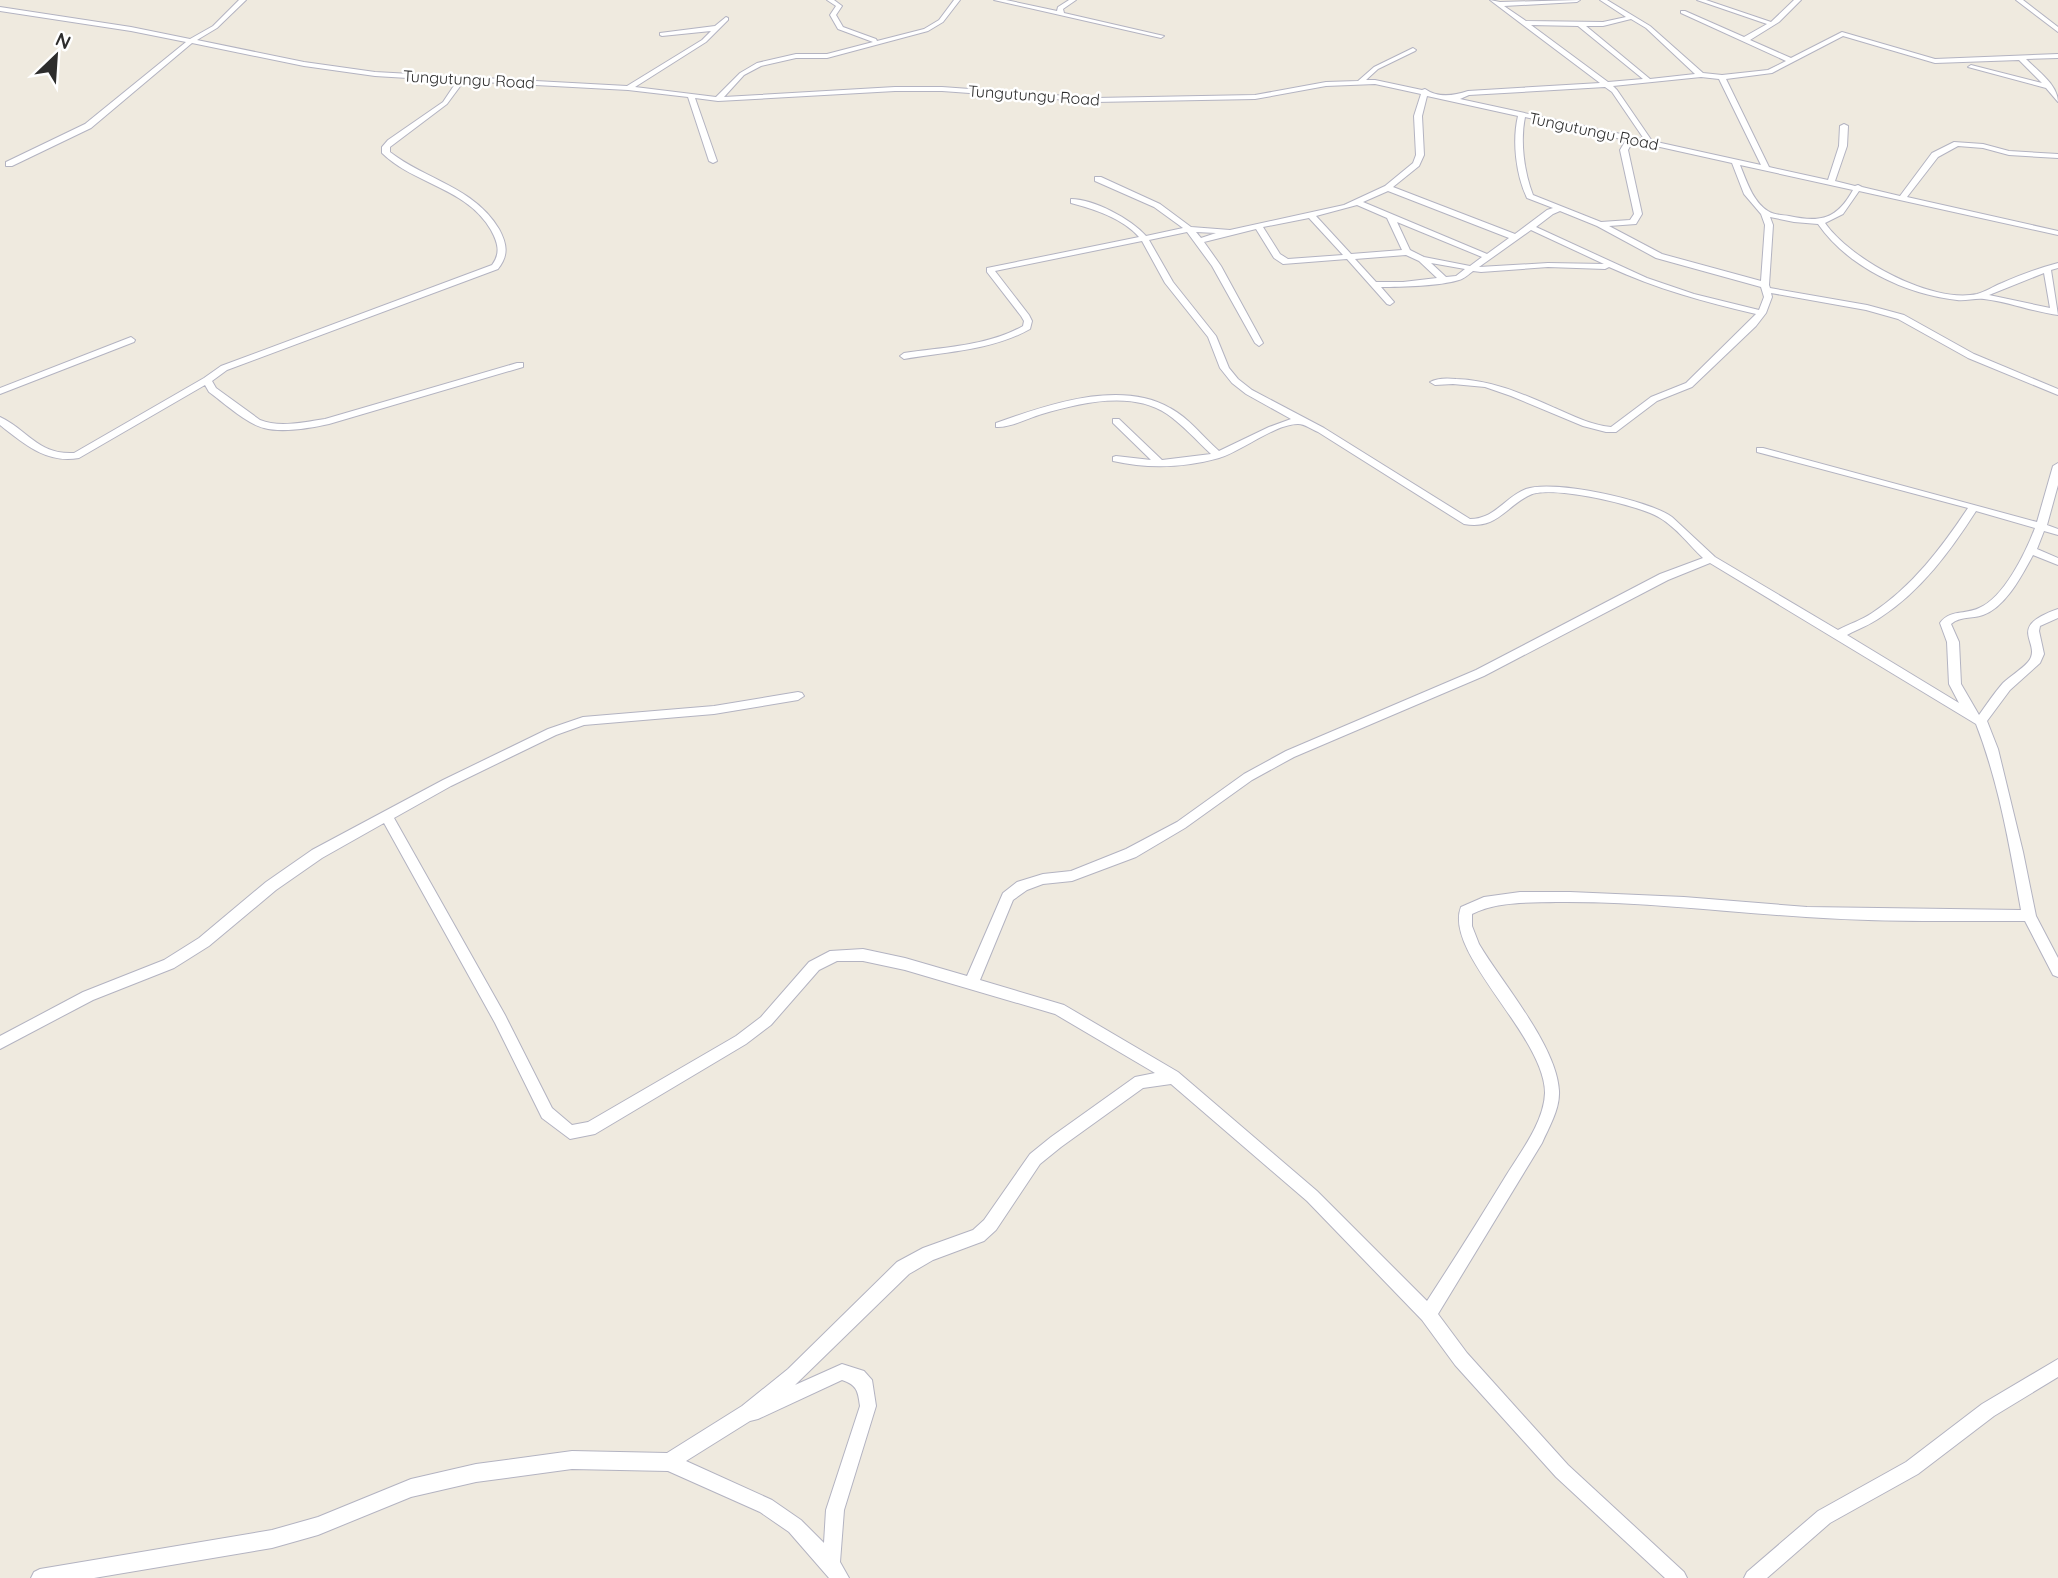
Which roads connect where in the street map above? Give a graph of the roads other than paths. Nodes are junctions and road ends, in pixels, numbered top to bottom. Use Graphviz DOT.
graph roads {
  1 [pos="243,0"];
  2 [pos="830,0"];
  3 [pos="957,0"];
  4 [pos="997,0"];
  5 [pos="1073,0"];
  6 [pos="1577,0"];
  7 [pos="1603,0"];
  8 [pos="1700,0"];
  9 [pos="1798,0"];
  10 [pos="2019,0"];
  11 [pos="1496,2"];
  12 [pos="0,9"];
  13 [pos="1683,12"];
  14 [pos="1061,15"];
  15 [pos="1633,17"];
  16 [pos="726,19"];
  17 [pos="1526,23"];
  18 [pos="1581,24"];
  19 [pos="1772,24"];
  20 [pos="2056,26"];
  21 [pos="718,28"];
  22 [pos="662,34"];
  23 [pos="1161,36"];
  24 [pos="1746,39"];
  25 [pos="190,41"];
  26 [pos="878,41"];
  27 [pos="1413,50"];
  28 [pos="2058,55"];
  29 [pos="2020,57"];
  30 [pos="1790,61"];
  31 [pos="1953,62"];
  32 [pos="1701,75"];
  33 [pos="1722,77"];
  34 [pos="462,79"];
  35 [pos="1361,81"];
  36 [pos="1650,81"];
  37 [pos="1602,83"];
  38 [pos="2049,86"];
  39 [pos="628,88"];
  40 [pos="1425,91"];
  41 [pos="691,97"];
  42 [pos="718,99"];
  43 [pos="1454,99"];
  44 [pos="2058,100"];
  45 [pos="1522,115"];
  46 [pos="1844,127"];
  47 [pos="1630,139"];
  48 [pos="1650,143"];
  49 [pos="2058,156"];
  50 [pos="713,161"];
  51 [pos="1735,161"];
  52 [pos="9,164"];
  53 [pos="1766,168"];
  54 [pos="1098,179"];
  55 [pos="1831,181"];
  56 [pos="1858,187"];
  57 [pos="1388,188"];
  58 [pos="1903,197"];
  59 [pos="1074,201"];
  60 [pos="1359,203"];
  61 [pos="1561,208"];
  62 [pos="1765,213"];
  63 [pos="1312,216"];
  64 [pos="1391,218"];
  65 [pos="1821,223"];
  66 [pos="1600,224"];
  67 [pos="1258,226"];
  68 [pos="1530,227"];
  69 [pos="1190,229"];
  70 [pos="1230,232"];
  71 [pos="2058,233"];
  72 [pos="1517,238"];
  73 [pos="1145,239"];
  74 [pos="1198,241"];
  75 [pos="1407,252"];
  76 [pos="1346,255"];
  77 [pos="1488,257"];
  78 [pos="1422,259"];
  79 [pos="2058,265"];
  80 [pos="1612,267"];
  81 [pos="1470,269"];
  82 [pos="2047,269"];
  83 [pos="1445,281"];
  84 [pos="1373,284"];
  85 [pos="1766,288"];
  86 [pos="1980,296"];
  87 [pos="1390,302"];
  88 [pos="2056,312"];
  89 [pos="1762,313"];
  90 [pos="131,340"];
  91 [pos="1259,343"];
  92 [pos="904,356"];
  93 [pos="520,365"];
  94 [pos="207,380"];
  95 [pos="1435,382"];
  96 [pos="0,391"];
  97 [pos="2058,392"];
  98 [pos="0,420"];
  99 [pos="1302,421"];
  100 [pos="1116,422"];
  101 [pos="999,425"];
  102 [pos="1760,450"];
  103 [pos="1218,455"];
  104 [pos="1116,459"];
  105 [pos="1161,465"];
  106 [pos="2058,466"];
  107 [pos="1973,508"];
  108 [pos="2043,527"];
  109 [pos="2058,533"];
  110 [pos="2033,551"];
  111 [pos="1711,559"];
  112 [pos="2058,562"];
  113 [pos="2058,613"];
  114 [pos="1840,634"];
  115 [pos="799,696"];
  116 [pos="1976,717"];
  117 [pos="386,816"];
  118 [pos="2029,916"];
  119 [pos="2058,971"];
  120 [pos="971,984"];
  121 [pos="0,1044"];
  122 [pos="1172,1077"];
  123 [pos="1428,1314"];
  124 [pos="2058,1367"];
  125 [pos="748,1412"];
  126 [pos="669,1462"];
  127 [pos="836,1571"];
  128 [pos="40,1578"];
  129 [pos="1678,1578"];
  130 [pos="1753,1578"];
  1 -- 25 [label="street"];
  2 -- 26 [label="street"];
  3 -- 26 [label="street"];
  4 -- 14 [label="street"];
  5 -- 14 [label="street"];
  6 -- 11 [label="street"];
  7 -- 15 [label="street"];
  8 -- 19 [label="street"];
  9 -- 19 [label="street"];
  10 -- 20 [label="street"];
  11 -- 17 [label="street"];
  12 -- 25 [label="street, Tungutungu Road"];
  13 -- 24 [label="street"];
  14 -- 23 [label="street"];
  15 -- 18 [label="street"];
  15 -- 32 [label="street"];
  16 -- 21 [label="street"];
  17 -- 18 [label="street"];
  17 -- 37 [label="street"];
  18 -- 36 [label="street"];
  19 -- 24 [label="street"];
  21 -- 22 [label="street"];
  21 -- 39 [label="street"];
  24 -- 30 [label="street"];
  25 -- 34 [label="street, Tungutungu Road"];
  25 -- 52 [label="street"];
  26 -- 42 [label="street"];
  27 -- 35 [label="street"];
  28 -- 29 [label="street"];
  29 -- 31 [label="street"];
  29 -- 38 [label="street"];
  30 -- 31 [label="street"];
  30 -- 33 [label="street"];
  31 -- 38 [label="street"];
  32 -- 33 [label="street"];
  32 -- 36 [label="street"];
  33 -- 53 [label="street"];
  34 -- 39 [label="street, Tungutungu Road"];
  34 -- 94 [label="street"];
  35 -- 40 [label="street, Tungutungu Road"];
  35 -- 42 [label="street, Tungutungu Road"];
  36 -- 37 [label="street"];
  37 -- 43 [label="street"];
  37 -- 48 [label="street"];
  38 -- 44 [label="street"];
  39 -- 41 [label="street, Tungutungu Road"];
  40 -- 43 [label="street, Tungutungu Road"];
  40 -- 57 [label="street"];
  41 -- 42 [label="street, Tungutungu Road"];
  41 -- 50 [label="street"];
  43 -- 45 [label="street, Tungutungu Road"];
  45 -- 47 [label="street, Tungutungu Road"];
  45 -- 61 [label="street"];
  46 -- 55 [label="street"];
  47 -- 48 [label="street, Tungutungu Road"];
  47 -- 66 [label="street"];
  48 -- 51 [label="street, Tungutungu Road"];
  49 -- 58 [label="street"];
  51 -- 53 [label="street, Tungutungu Road"];
  51 -- 62 [label="street"];
  53 -- 55 [label="street, Tungutungu Road"];
  54 -- 69 [label="street"];
  55 -- 56 [label="street, Tungutungu Road"];
  56 -- 58 [label="street, Tungutungu Road"];
  56 -- 65 [label="street"];
  57 -- 60 [label="street"];
  57 -- 72 [label="street"];
  58 -- 71 [label="street, Tungutungu Road"];
  59 -- 73 [label="street"];
  60 -- 63 [label="street"];
  60 -- 64 [label="street"];
  61 -- 66 [label="street"];
  61 -- 68 [label="street"];
  62 -- 65 [label="street"];
  62 -- 85 [label="street"];
  63 -- 67 [label="street"];
  63 -- 76 [label="street"];
  64 -- 75 [label="street"];
  64 -- 77 [label="street"];
  65 -- 86 [label="street"];
  66 -- 85 [label="street"];
  67 -- 70 [label="street"];
  67 -- 76 [label="street"];
  68 -- 72 [label="street"];
  68 -- 80 [label="street"];
  69 -- 70 [label="street"];
  69 -- 73 [label="street"];
  69 -- 74 [label="street"];
  70 -- 74 [label="street"];
  72 -- 77 [label="street"];
  73 -- 92 [label="street"];
  73 -- 99 [label="street"];
  74 -- 91 [label="street"];
  75 -- 76 [label="street"];
  75 -- 78 [label="street"];
  76 -- 84 [label="street"];
  77 -- 81 [label="street"];
  78 -- 81 [label="street"];
  78 -- 83 [label="street"];
  79 -- 82 [label="street"];
  80 -- 81 [label="street"];
  80 -- 89 [label="street"];
  81 -- 83 [label="street"];
  82 -- 86 [label="street"];
  82 -- 88 [label="street"];
  83 -- 84 [label="street"];
  84 -- 87 [label="street"];
  85 -- 89 [label="street"];
  85 -- 97 [label="street"];
  86 -- 88 [label="street"];
  89 -- 95 [label="street"];
  90 -- 96 [label="street"];
  93 -- 94 [label="street"];
  94 -- 98 [label="street"];
  99 -- 103 [label="street"];
  99 -- 111 [label="street"];
  100 -- 105 [label="street"];
  101 -- 103 [label="street"];
  102 -- 107 [label="street"];
  103 -- 105 [label="street"];
  104 -- 105 [label="street"];
  106 -- 108 [label="street"];
  107 -- 108 [label="street"];
  107 -- 114 [label="street"];
  108 -- 109 [label="street"];
  108 -- 110 [label="street"];
  110 -- 112 [label="street"];
  110 -- 116 [label="street"];
  111 -- 114 [label="street"];
  111 -- 120 [label="street"];
  113 -- 116 [label="street"];
  114 -- 116 [label="street"];
  115 -- 117 [label="street"];
  116 -- 118 [label="street"];
  117 -- 120 [label="street"];
  117 -- 121 [label="street"];
  118 -- 119 [label="street"];
  118 -- 123 [label="street"];
  120 -- 122 [label="street"];
  122 -- 123 [label="street"];
  122 -- 125 [label="street"];
  123 -- 129 [label="street"];
  124 -- 130 [label="street"];
  125 -- 126 [label="street"];
  125 -- 127 [label="street"];
  126 -- 127 [label="street"];
  126 -- 128 [label="street"];
}
